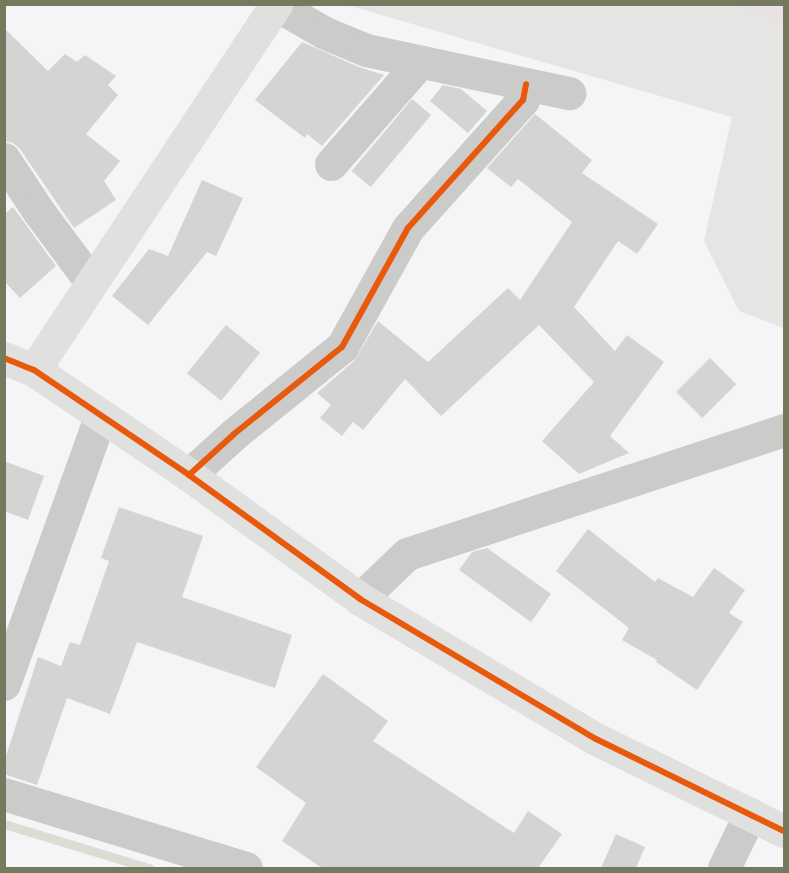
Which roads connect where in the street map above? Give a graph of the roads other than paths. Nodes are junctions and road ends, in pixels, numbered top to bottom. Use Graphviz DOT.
graph roads {
  1 [pos="276,5"];
  2 [pos="420,62"];
  3 [pos="526,84"];
  4 [pos="569,93"];
  5 [pos="4,159"];
  6 [pos="331,164"];
  7 [pos="91,282"];
  8 [pos="19,364"];
  9 [pos="100,417"];
  10 [pos="784,430"];
  11 [pos="189,476"];
  12 [pos="360,599"];
  13 [pos="15,617"];
  14 [pos="4,684"];
  15 [pos="4,794"];
  16 [pos="750,814"];
  17 [pos="784,831"];
  18 [pos="246,868"];
  19 [pos="724,868"];
  1 -- 2 [label="street"];
  1 -- 7 [label="street"];
  2 -- 3 [label="street"];
  2 -- 6 [label="street"];
  3 -- 4 [label="street"];
  3 -- 11 [label="street"];
  5 -- 7 [label="street"];
  7 -- 8 [label="street"];
  8 -- 9 [label="street"];
  9 -- 11 [label="street"];
  9 -- 13 [label="street"];
  10 -- 12 [label="street"];
  11 -- 12 [label="street"];
  12 -- 16 [label="street"];
  13 -- 14 [label="street"];
  15 -- 18 [label="street"];
  16 -- 17 [label="street"];
  16 -- 19 [label="street"];
}
